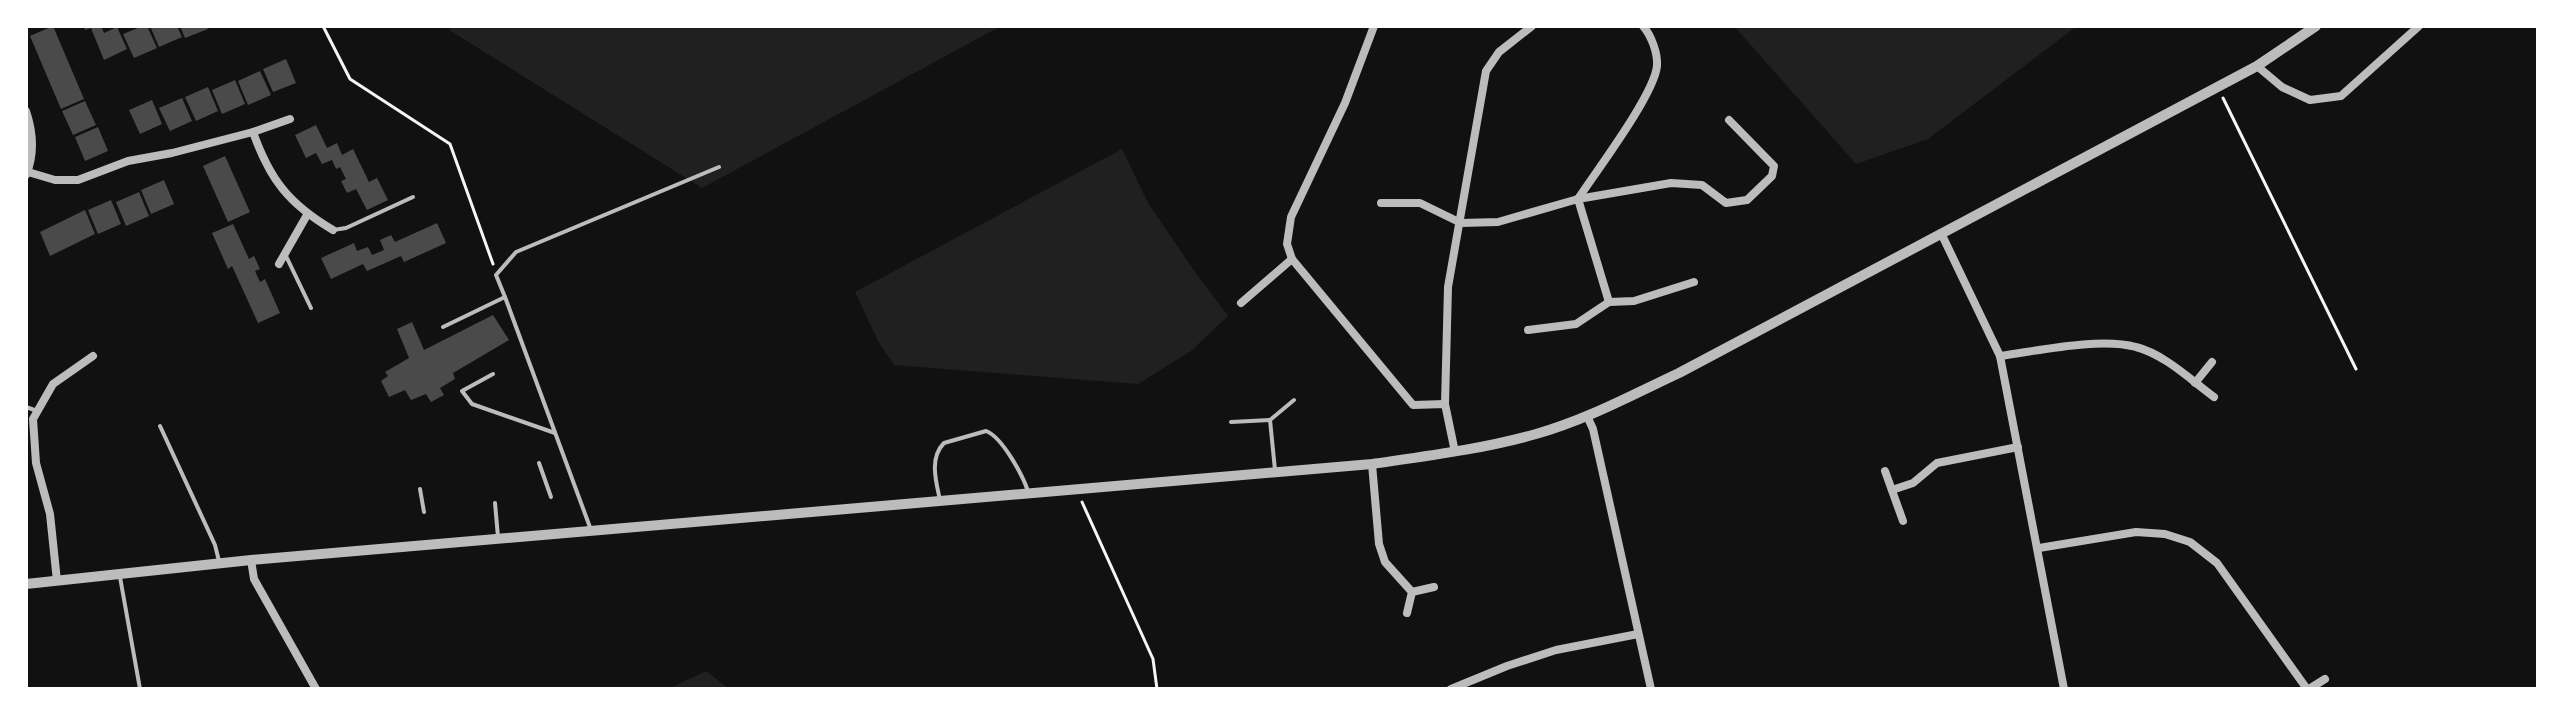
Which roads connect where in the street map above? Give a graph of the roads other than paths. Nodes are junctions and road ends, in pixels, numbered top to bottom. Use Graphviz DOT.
graph roads {
  1 [pos="1374,26"];
  2 [pos="1532,26"];
  3 [pos="1643,26"];
  4 [pos="2316,26"];
  5 [pos="2419,26"];
  6 [pos="2257,66"];
  7 [pos="26,111"];
  8 [pos="290,119"];
  9 [pos="1729,120"];
  10 [pos="253,132"];
  11 [pos="719,167"];
  12 [pos="27,173"];
  13 [pos="413,197"];
  14 [pos="1578,199"];
  15 [pos="1381,203"];
  16 [pos="307,215"];
  17 [pos="1461,223"];
  18 [pos="333,230"];
  19 [pos="1941,233"];
  20 [pos="284,252"];
  21 [pos="1292,259"];
  22 [pos="279,264"];
  23 [pos="1694,282"];
  24 [pos="505,297"];
  25 [pos="1609,302"];
  26 [pos="1241,303"];
  27 [pos="311,308"];
  28 [pos="443,327"];
  29 [pos="1528,330"];
  30 [pos="93,356"];
  31 [pos="2000,356"];
  32 [pos="2212,362"];
  33 [pos="493,374"];
  34 [pos="2195,383"];
  35 [pos="2214,397"];
  36 [pos="1294,400"];
  37 [pos="1445,404"];
  38 [pos="26,407"];
  39 [pos="37,411"];
  40 [pos="1587,416"];
  41 [pos="1270,420"];
  42 [pos="1231,422"];
  43 [pos="160,426"];
  44 [pos="555,433"];
  45 [pos="2018,447"];
  46 [pos="1455,452"];
  47 [pos="539,463"];
  48 [pos="1372,464"];
  49 [pos="1885,471"];
  50 [pos="1275,472"];
  51 [pos="420,489"];
  52 [pos="1892,490"];
  53 [pos="1029,494"];
  54 [pos="551,497"];
  55 [pos="940,502"];
  56 [pos="495,503"];
  57 [pos="424,512"];
  58 [pos="1903,521"];
  59 [pos="592,532"];
  60 [pos="498,539"];
  61 [pos="2039,548"];
  62 [pos="251,560"];
  63 [pos="219,563"];
  64 [pos="120,574"];
  65 [pos="57,581"];
  66 [pos="26,584"];
  67 [pos="1434,587"];
  68 [pos="1412,592"];
  69 [pos="1407,613"];
  70 [pos="1638,634"];
  71 [pos="2325,679"];
  72 [pos="140,689"];
  73 [pos="316,689"];
  74 [pos="1451,689"];
  75 [pos="1651,689"];
  76 [pos="2064,689"];
  77 [pos="2308,689"];
  1 -- 21 [label="street"];
  2 -- 17 [label="street"];
  3 -- 14 [label="street"];
  4 -- 6 [label="street"];
  5 -- 6 [label="street"];
  6 -- 19 [label="street"];
  7 -- 12 [label="street"];
  8 -- 10 [label="street"];
  9 -- 14 [label="street"];
  10 -- 12 [label="street"];
  10 -- 16 [label="street"];
  11 -- 24 [label="lane"];
  13 -- 18 [label="lane"];
  14 -- 17 [label="street"];
  14 -- 25 [label="street"];
  15 -- 17 [label="street"];
  16 -- 18 [label="street"];
  16 -- 20 [label="street"];
  17 -- 37 [label="street"];
  19 -- 31 [label="street"];
  19 -- 40 [label="street"];
  20 -- 22 [label="street"];
  20 -- 27 [label="lane"];
  21 -- 26 [label="street"];
  21 -- 37 [label="street"];
  23 -- 25 [label="street"];
  24 -- 28 [label="lane"];
  24 -- 44 [label="lane"];
  25 -- 29 [label="street"];
  30 -- 39 [label="street"];
  31 -- 34 [label="street"];
  31 -- 45 [label="street"];
  32 -- 34 [label="street"];
  33 -- 44 [label="lane"];
  34 -- 35 [label="street"];
  36 -- 41 [label="lane"];
  37 -- 46 [label="street"];
  38 -- 39 [label="lane"];
  39 -- 65 [label="street"];
  40 -- 46 [label="street"];
  40 -- 70 [label="street"];
  41 -- 42 [label="lane"];
  41 -- 50 [label="lane"];
  43 -- 63 [label="lane"];
  44 -- 59 [label="lane"];
  45 -- 52 [label="street"];
  45 -- 61 [label="street"];
  46 -- 48 [label="street"];
  47 -- 54 [label="lane"];
  48 -- 50 [label="street"];
  48 -- 68 [label="street"];
  49 -- 52 [label="street"];
  50 -- 53 [label="street"];
  51 -- 57 [label="lane"];
  52 -- 58 [label="street"];
  53 -- 55 [label="street"];
  53 -- 55 [label="lane"];
  55 -- 59 [label="street"];
  56 -- 60 [label="lane"];
  59 -- 60 [label="street"];
  60 -- 62 [label="street"];
  61 -- 76 [label="street"];
  61 -- 77 [label="street"];
  62 -- 63 [label="street"];
  62 -- 73 [label="street"];
  63 -- 64 [label="street"];
  64 -- 65 [label="street"];
  64 -- 72 [label="lane"];
  65 -- 66 [label="street"];
  67 -- 68 [label="street"];
  68 -- 69 [label="street"];
  70 -- 74 [label="street"];
  70 -- 75 [label="street"];
  71 -- 77 [label="street"];
}
